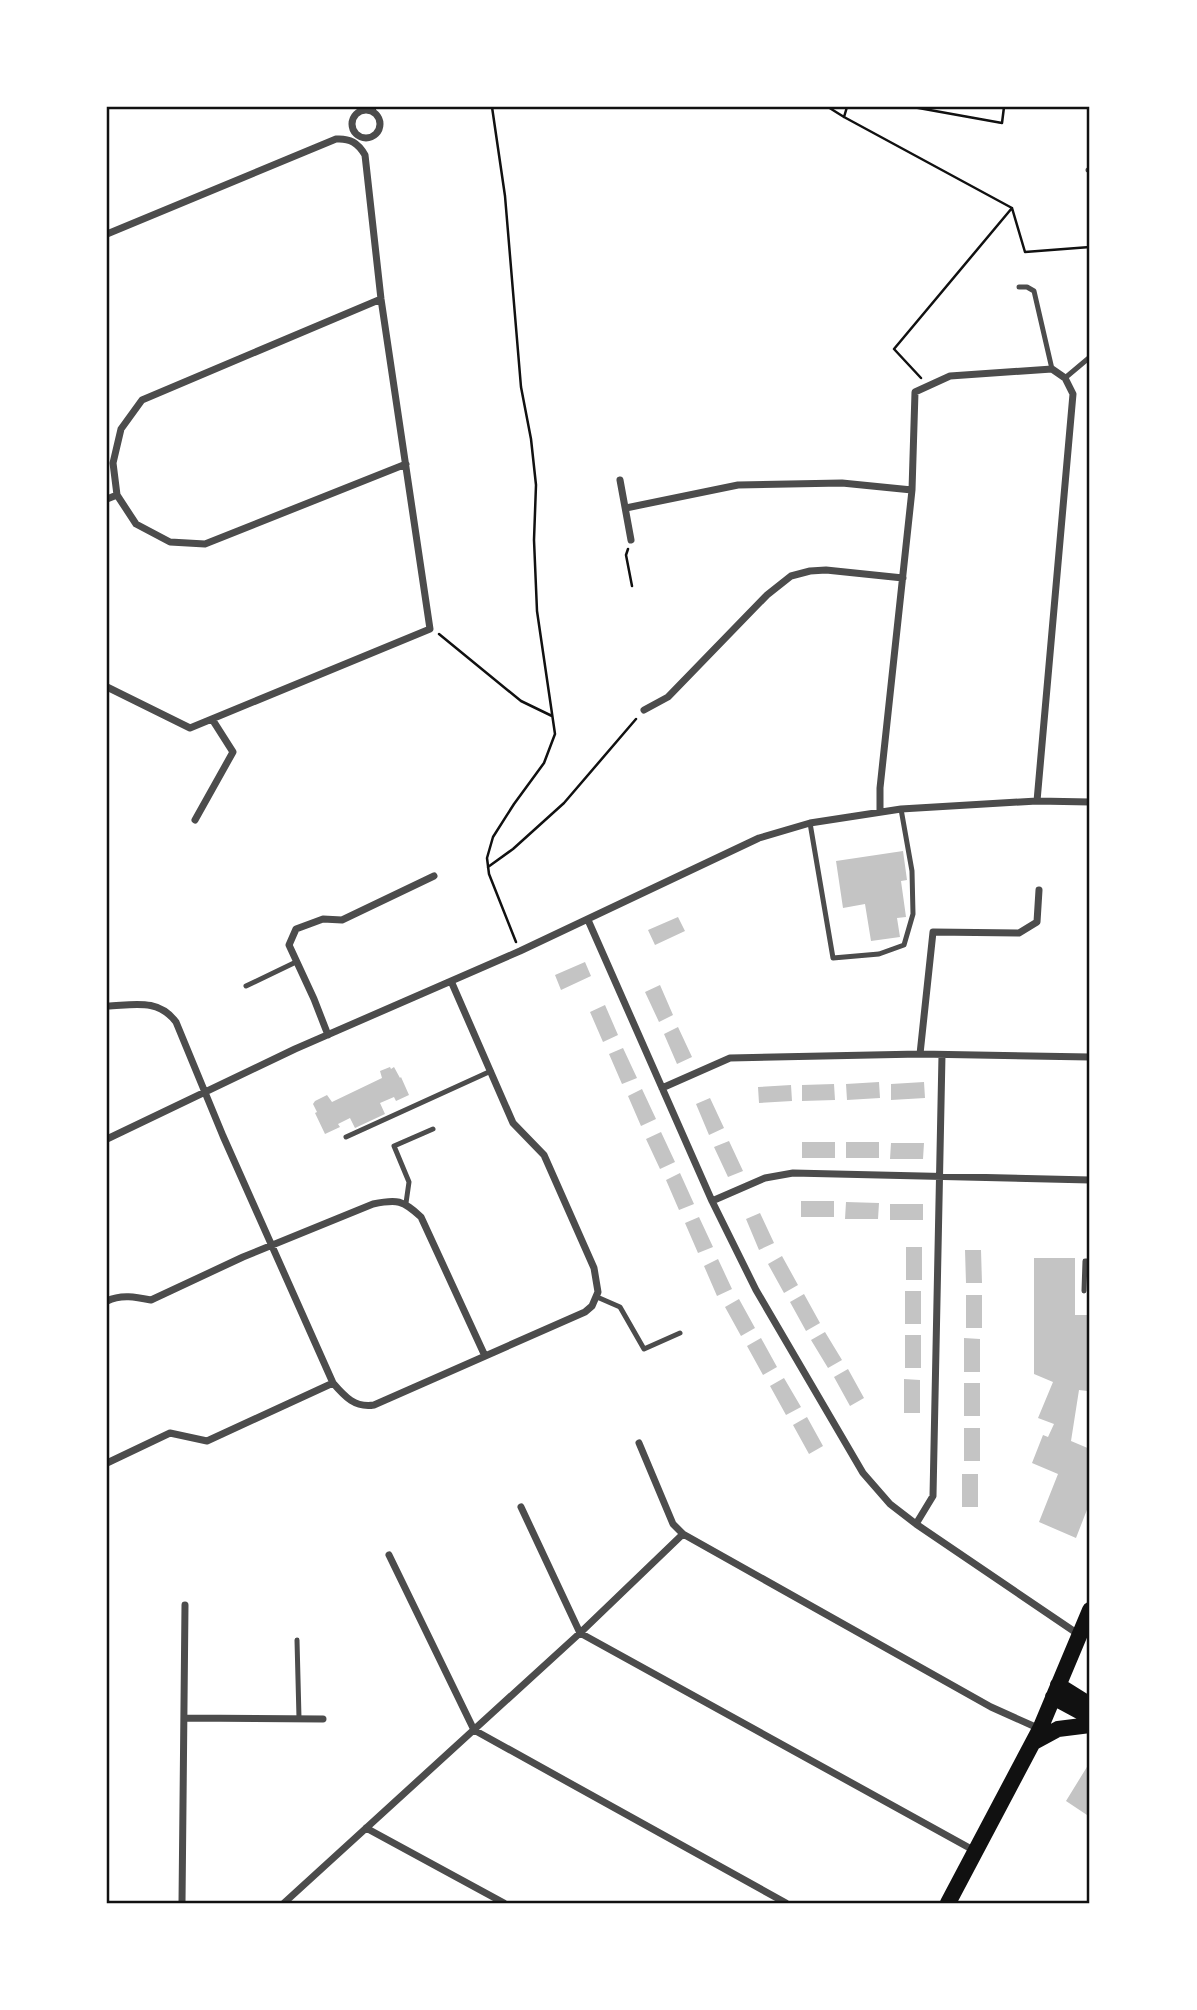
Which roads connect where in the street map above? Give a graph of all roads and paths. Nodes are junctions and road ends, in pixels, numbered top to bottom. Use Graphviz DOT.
graph roads {
  1 [pos="492,107"];
  2 [pos="828,107"];
  3 [pos="847,107"];
  4 [pos="913,107"];
  5 [pos="1004,107"];
  6 [pos="374,109"];
  7 [pos="844,117"];
  8 [pos="356,139"];
  9 [pos="1013,208"];
  10 [pos="107,234"];
  11 [pos="1090,247"];
  12 [pos="1019,287"];
  13 [pos="382,299"];
  14 [pos="1090,357"];
  15 [pos="1052,369"];
  16 [pos="1065,378"];
  17 [pos="928,386"];
  18 [pos="406,464"];
  19 [pos="620,480"];
  20 [pos="912,490"];
  21 [pos="117,495"];
  22 [pos="107,499"];
  23 [pos="625,508"];
  24 [pos="631,540"];
  25 [pos="902,578"];
  26 [pos="632,586"];
  27 [pos="446,637"];
  28 [pos="107,687"];
  29 [pos="644,710"];
  30 [pos="553,716"];
  31 [pos="212,719"];
  32 [pos="1037,801"];
  33 [pos="1090,802"];
  34 [pos="901,809"];
  35 [pos="880,811"];
  36 [pos="195,820"];
  37 [pos="810,822"];
  38 [pos="488,867"];
  39 [pos="434,876"];
  40 [pos="1039,890"];
  41 [pos="588,920"];
  42 [pos="520,951"];
  43 [pos="296,962"];
  44 [pos="451,981"];
  45 [pos="246,986"];
  46 [pos="107,1006"];
  47 [pos="328,1035"];
  48 [pos="920,1054"];
  49 [pos="942,1055"];
  50 [pos="1090,1057"];
  51 [pos="491,1071"];
  52 [pos="662,1088"];
  53 [pos="206,1092"];
  54 [pos="433,1129"];
  55 [pos="346,1136"];
  56 [pos="107,1139"];
  57 [pos="940,1176"];
  58 [pos="1090,1180"];
  59 [pos="712,1201"];
  60 [pos="406,1203"];
  61 [pos="272,1246"];
  62 [pos="1090,1261"];
  63 [pos="1084,1292"];
  64 [pos="597,1297"];
  65 [pos="107,1301"];
  66 [pos="680,1333"];
  67 [pos="485,1356"];
  68 [pos="332,1383"];
  69 [pos="639,1443"];
  70 [pos="107,1463"];
  71 [pos="521,1507"];
  72 [pos="916,1524"];
  73 [pos="683,1534"];
  74 [pos="389,1555"];
  75 [pos="185,1605"];
  76 [pos="1090,1610"];
  77 [pos="580,1633"];
  78 [pos="1080,1634"];
  79 [pos="297,1640"];
  80 [pos="1056,1691"];
  81 [pos="1090,1704"];
  82 [pos="1090,1717"];
  83 [pos="184,1718"];
  84 [pos="299,1718"];
  85 [pos="323,1719"];
  86 [pos="1090,1725"];
  87 [pos="474,1730"];
  88 [pos="1036,1736"];
  89 [pos="366,1828"];
  90 [pos="975,1851"];
  91 [pos="182,1903"];
  92 [pos="284,1903"];
  93 [pos="504,1903"];
  94 [pos="786,1903"];
  95 [pos="947,1903"];
  1 -- 30 [label="path"];
  2 -- 7 [label="path"];
  3 -- 7 [label="path"];
  4 -- 5 [label="path"];
  6 -- 8 [label="street"];
  6 -- 8 [label="street"];
  7 -- 9 [label="path"];
  8 -- 10 [label="street"];
  8 -- 13 [label="street"];
  9 -- 11 [label="path"];
  9 -- 17 [label="path"];
  12 -- 15 [label="lane"];
  13 -- 18 [label="street"];
  13 -- 21 [label="street"];
  14 -- 16 [label="lane"];
  15 -- 16 [label="street"];
  15 -- 17 [label="street"];
  16 -- 32 [label="street"];
  17 -- 20 [label="street"];
  18 -- 21 [label="street"];
  18 -- 31 [label="street"];
  19 -- 23 [label="street"];
  20 -- 23 [label="street"];
  20 -- 25 [label="street"];
  21 -- 22 [label="street"];
  23 -- 24 [label="street"];
  24 -- 26 [label="path"];
  25 -- 29 [label="street"];
  25 -- 35 [label="street"];
  27 -- 30 [label="path"];
  28 -- 31 [label="street"];
  29 -- 38 [label="path"];
  30 -- 38 [label="path"];
  31 -- 36 [label="street"];
  32 -- 33 [label="street"];
  32 -- 34 [label="street"];
  34 -- 35 [label="street"];
  34 -- 37 [label="lane"];
  35 -- 37 [label="street"];
  37 -- 41 [label="street"];
  38 -- 42 [label="path"];
  39 -- 43 [label="street"];
  40 -- 48 [label="street"];
  41 -- 42 [label="street"];
  41 -- 52 [label="street"];
  42 -- 44 [label="street"];
  43 -- 45 [label="lane"];
  43 -- 47 [label="street"];
  44 -- 47 [label="street"];
  44 -- 51 [label="street"];
  46 -- 53 [label="street"];
  47 -- 53 [label="street"];
  48 -- 49 [label="street"];
  48 -- 52 [label="street"];
  49 -- 50 [label="street"];
  49 -- 57 [label="street"];
  51 -- 55 [label="lane"];
  51 -- 64 [label="street"];
  52 -- 59 [label="street"];
  53 -- 56 [label="street"];
  53 -- 61 [label="street"];
  54 -- 60 [label="lane"];
  57 -- 58 [label="street"];
  57 -- 59 [label="street"];
  57 -- 72 [label="street"];
  59 -- 72 [label="street"];
  60 -- 61 [label="street"];
  60 -- 67 [label="street"];
  61 -- 65 [label="street"];
  61 -- 68 [label="street"];
  62 -- 63 [label="lane"];
  64 -- 66 [label="lane"];
  64 -- 67 [label="street"];
  67 -- 68 [label="street"];
  68 -- 70 [label="street"];
  69 -- 73 [label="street"];
  71 -- 77 [label="street"];
  72 -- 78 [label="street"];
  73 -- 77 [label="street"];
  73 -- 88 [label="street"];
  74 -- 87 [label="street"];
  75 -- 83 [label="street"];
  76 -- 78 [label="main road"];
  77 -- 87 [label="street"];
  77 -- 90 [label="street"];
  78 -- 80 [label="main road"];
  79 -- 84 [label="lane"];
  80 -- 81 [label="main road"];
  80 -- 82 [label="main road"];
  80 -- 88 [label="main road"];
  83 -- 84 [label="street"];
  83 -- 91 [label="street"];
  84 -- 85 [label="street"];
  86 -- 88 [label="main road"];
  87 -- 89 [label="street"];
  87 -- 94 [label="street"];
  88 -- 90 [label="main road"];
  89 -- 92 [label="street"];
  89 -- 93 [label="street"];
  90 -- 95 [label="main road"];
}
